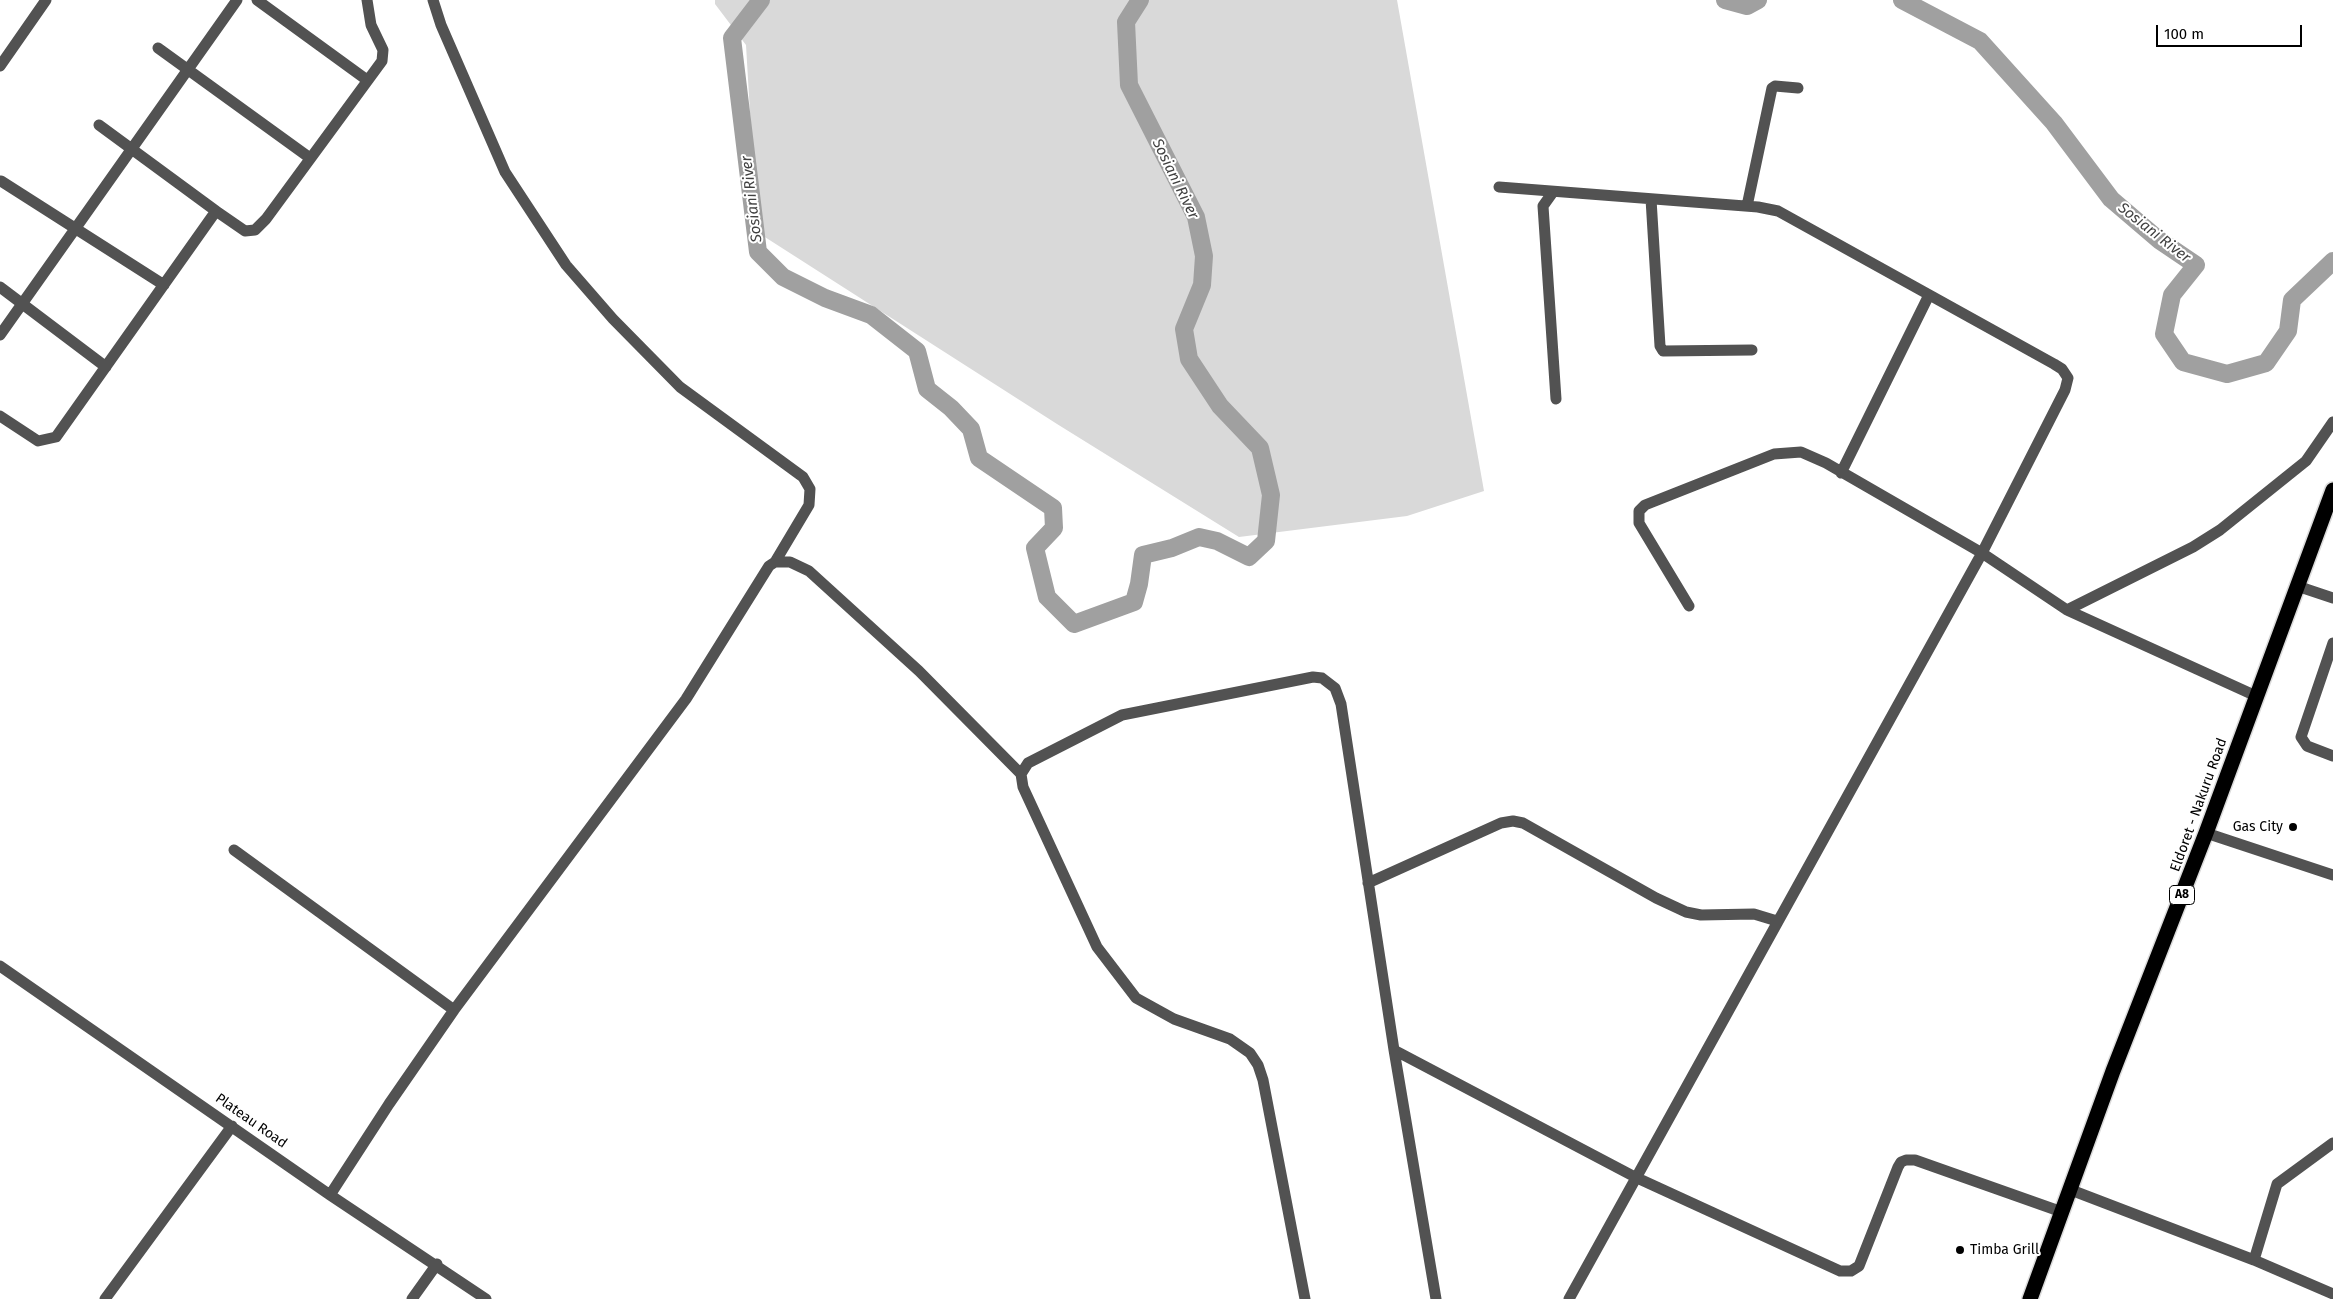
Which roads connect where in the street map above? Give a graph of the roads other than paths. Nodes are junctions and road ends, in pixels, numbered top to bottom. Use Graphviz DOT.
graph roads {
  1 [pos="46,0"];
  2 [pos="237,0"];
  3 [pos="257,0"];
  4 [pos="367,0"];
  5 [pos="433,0"];
  6 [pos="158,48"];
  7 [pos="0,66"];
  8 [pos="189,70"];
  9 [pos="367,80"];
  10 [pos="1798,88"];
  11 [pos="99,125"];
  12 [pos="131,148"];
  13 [pos="310,158"];
  14 [pos="1,181"];
  15 [pos="1499,187"];
  16 [pos="1553,192"];
  17 [pos="1651,199"];
  18 [pos="1747,206"];
  19 [pos="216,211"];
  20 [pos="77,229"];
  21 [pos="164,285"];
  22 [pos="0,287"];
  23 [pos="1929,295"];
  24 [pos="24,303"];
  25 [pos="0,335"];
  26 [pos="1752,350"];
  27 [pos="106,367"];
  28 [pos="1556,399"];
  29 [pos="0,416"];
  30 [pos="2333,422"];
  31 [pos="1841,473"];
  32 [pos="2333,490"];
  33 [pos="1982,553"];
  34 [pos="775,562"];
  35 [pos="2297,586"];
  36 [pos="2333,598"];
  37 [pos="1689,606"];
  38 [pos="2067,610"];
  39 [pos="2333,643"];
  40 [pos="2256,696"];
  41 [pos="2333,756"];
  42 [pos="1021,774"];
  43 [pos="2206,833"];
  44 [pos="234,850"];
  45 [pos="2333,875"];
  46 [pos="1368,883"];
  47 [pos="1777,922"];
  48 [pos="0,966"];
  49 [pos="454,1010"];
  50 [pos="1394,1050"];
  51 [pos="232,1126"];
  52 [pos="2333,1143"];
  53 [pos="1635,1177"];
  54 [pos="2070,1190"];
  55 [pos="330,1195"];
  56 [pos="2062,1212"];
  57 [pos="2254,1260"];
  58 [pos="437,1264"];
  59 [pos="2333,1294"];
  60 [pos="106,1299"];
  61 [pos="412,1299"];
  62 [pos="486,1299"];
  63 [pos="1304,1299"];
  64 [pos="1436,1299"];
  65 [pos="1569,1299"];
  66 [pos="2030,1299"];
  1 -- 7 [label="street"];
  2 -- 8 [label="street"];
  3 -- 9 [label="street"];
  4 -- 9 [label="street"];
  5 -- 34 [label="street"];
  6 -- 8 [label="street"];
  8 -- 12 [label="street"];
  8 -- 13 [label="street"];
  9 -- 13 [label="street"];
  10 -- 18 [label="street"];
  11 -- 12 [label="street"];
  12 -- 19 [label="street"];
  12 -- 20 [label="street"];
  13 -- 19 [label="street"];
  14 -- 20 [label="street"];
  15 -- 16 [label="street"];
  16 -- 17 [label="street"];
  16 -- 28 [label="street"];
  17 -- 18 [label="street"];
  17 -- 26 [label="street"];
  18 -- 23 [label="street"];
  19 -- 21 [label="street"];
  20 -- 21 [label="street"];
  20 -- 24 [label="street"];
  21 -- 27 [label="street"];
  22 -- 24 [label="street"];
  23 -- 31 [label="street"];
  23 -- 33 [label="street"];
  24 -- 25 [label="street"];
  24 -- 27 [label="street"];
  27 -- 29 [label="street"];
  30 -- 38 [label="street"];
  31 -- 33 [label="street"];
  31 -- 37 [label="street"];
  32 -- 35 [label="highway, Eldoret - Nakuru Road / A8"];
  33 -- 38 [label="street"];
  33 -- 47 [label="street"];
  34 -- 42 [label="street"];
  34 -- 49 [label="street"];
  35 -- 36 [label="street"];
  35 -- 40 [label="highway, Eldoret - Nakuru Road / A8"];
  38 -- 40 [label="street"];
  39 -- 41 [label="street"];
  40 -- 43 [label="highway, Eldoret - Nakuru Road / A8"];
  42 -- 46 [label="street"];
  42 -- 63 [label="street"];
  43 -- 45 [label="street"];
  43 -- 54 [label="highway, Eldoret - Nakuru Road / A8"];
  44 -- 49 [label="street"];
  46 -- 47 [label="street"];
  46 -- 50 [label="street"];
  47 -- 53 [label="street"];
  48 -- 51 [label="street, Plateau Road"];
  49 -- 55 [label="street"];
  50 -- 53 [label="street"];
  50 -- 64 [label="street"];
  51 -- 55 [label="street, Plateau Road"];
  51 -- 60 [label="street"];
  52 -- 57 [label="street"];
  53 -- 56 [label="street"];
  53 -- 65 [label="street"];
  54 -- 56 [label="highway, Eldoret - Nakuru Road / A8"];
  54 -- 57 [label="street"];
  55 -- 58 [label="street, Plateau Road"];
  56 -- 66 [label="highway, Eldoret - Nakuru Road / A8"];
  57 -- 59 [label="street"];
  58 -- 61 [label="street"];
  58 -- 62 [label="street, Plateau Road"];
}
